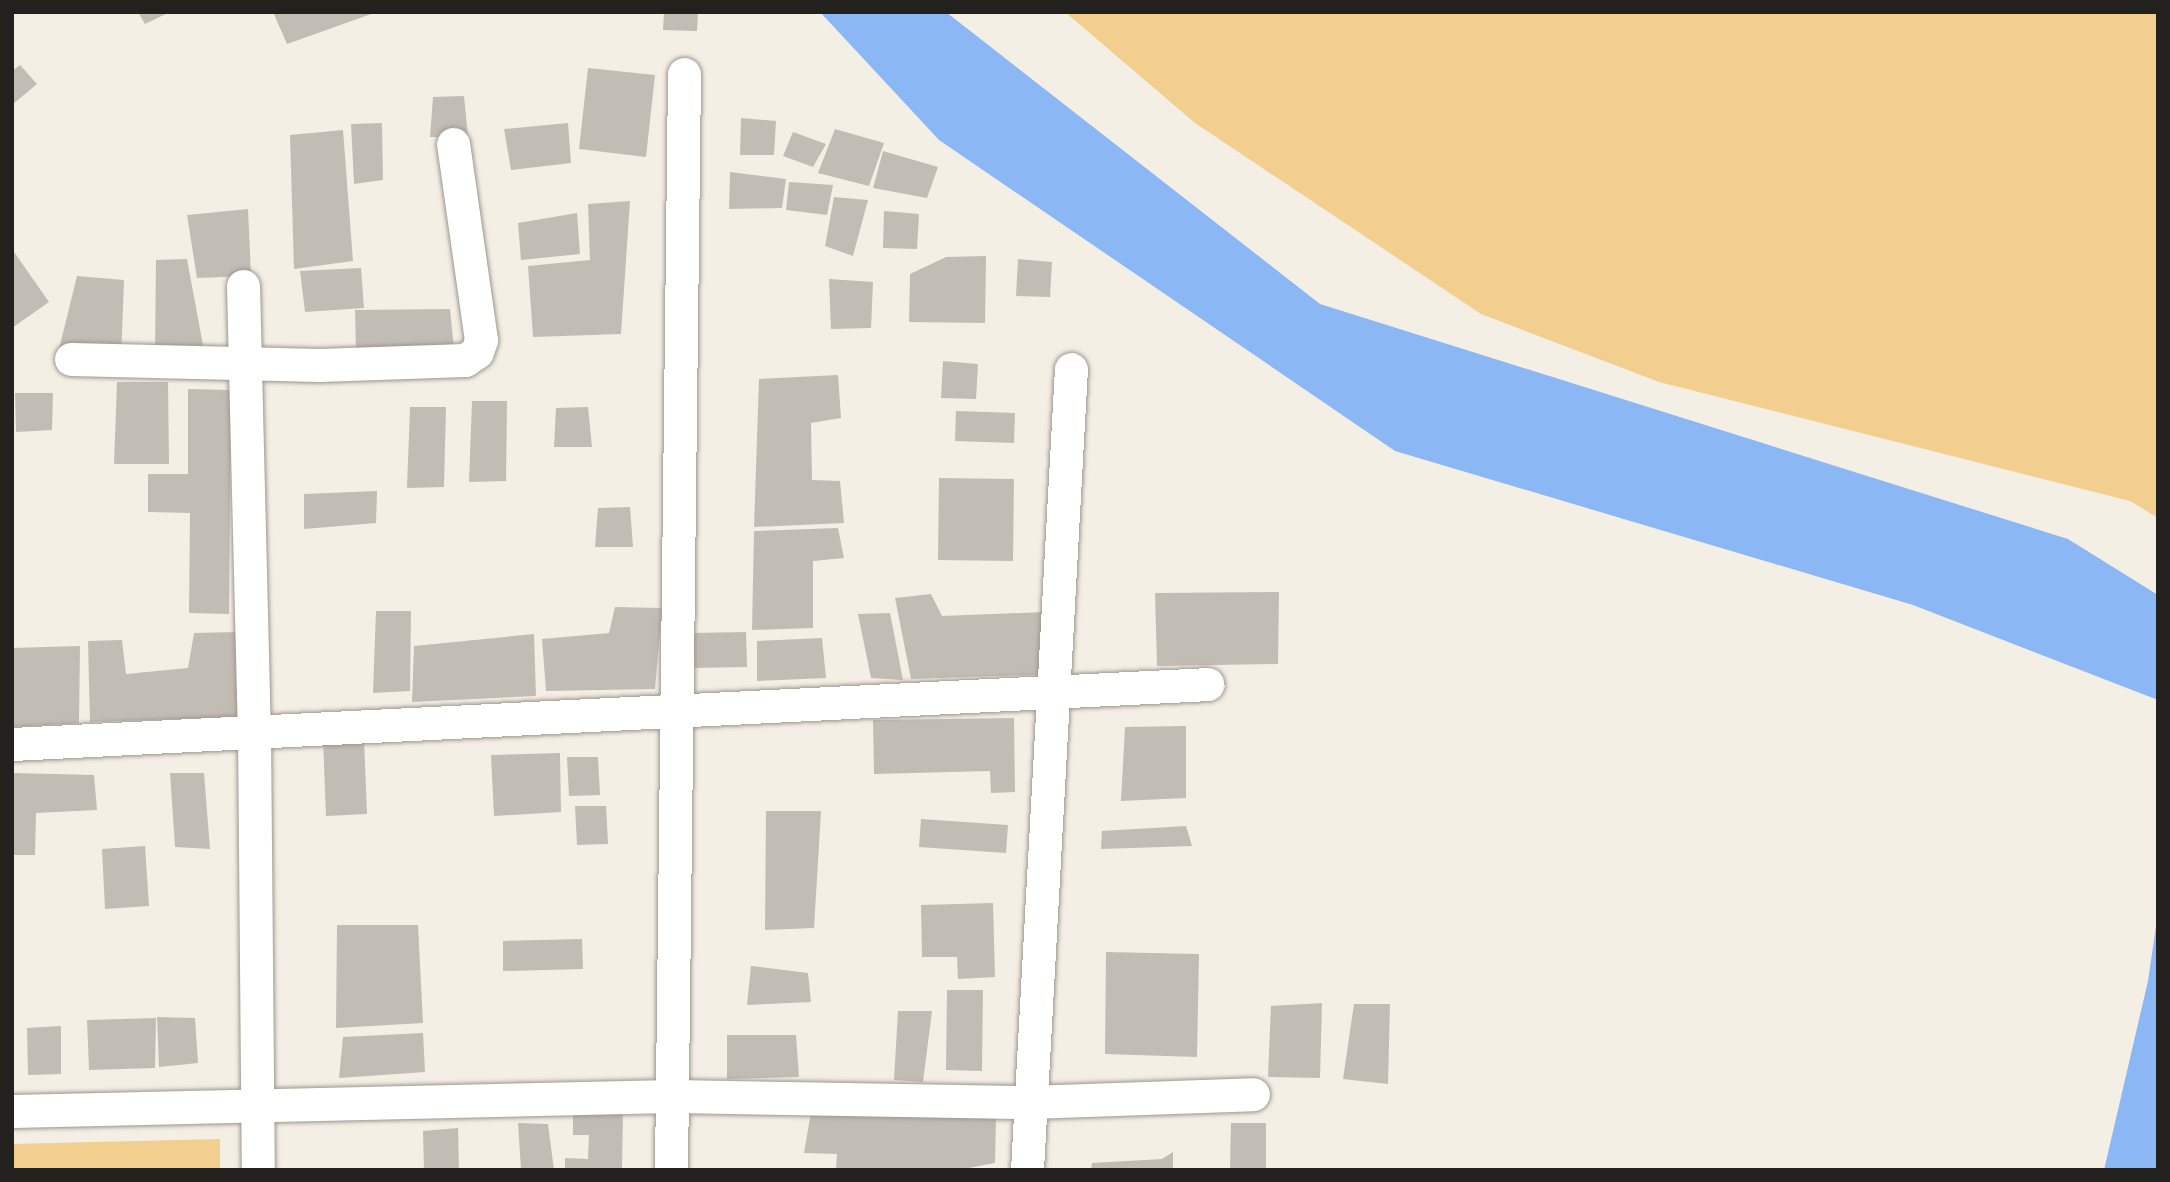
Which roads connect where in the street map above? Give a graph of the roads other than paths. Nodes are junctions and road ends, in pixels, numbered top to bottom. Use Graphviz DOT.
graph roads {
  1 [pos="684,74"];
  2 [pos="453,144"];
  3 [pos="243,286"];
  4 [pos="71,359"];
  5 [pos="243,360"];
  6 [pos="1071,369"];
  7 [pos="1207,684"];
  8 [pos="1055,691"];
  9 [pos="677,711"];
  10 [pos="254,732"];
  11 [pos="12,744"];
  12 [pos="1253,1094"];
  13 [pos="672,1096"];
  14 [pos="1029,1102"];
  15 [pos="257,1105"];
  16 [pos="12,1111"];
  17 [pos="258,1170"];
  18 [pos="671,1170"];
  19 [pos="1027,1170"];
  1 -- 9 [label="street"];
  2 -- 5 [label="street"];
  3 -- 5 [label="street"];
  4 -- 5 [label="street"];
  5 -- 10 [label="street"];
  6 -- 8 [label="street"];
  7 -- 8 [label="street"];
  8 -- 9 [label="street"];
  8 -- 14 [label="street"];
  9 -- 10 [label="street"];
  9 -- 13 [label="street"];
  10 -- 11 [label="street"];
  10 -- 15 [label="street"];
  12 -- 14 [label="street"];
  13 -- 14 [label="street"];
  13 -- 15 [label="street"];
  13 -- 18 [label="street"];
  14 -- 19 [label="street"];
  15 -- 16 [label="street"];
  15 -- 17 [label="street"];
}
